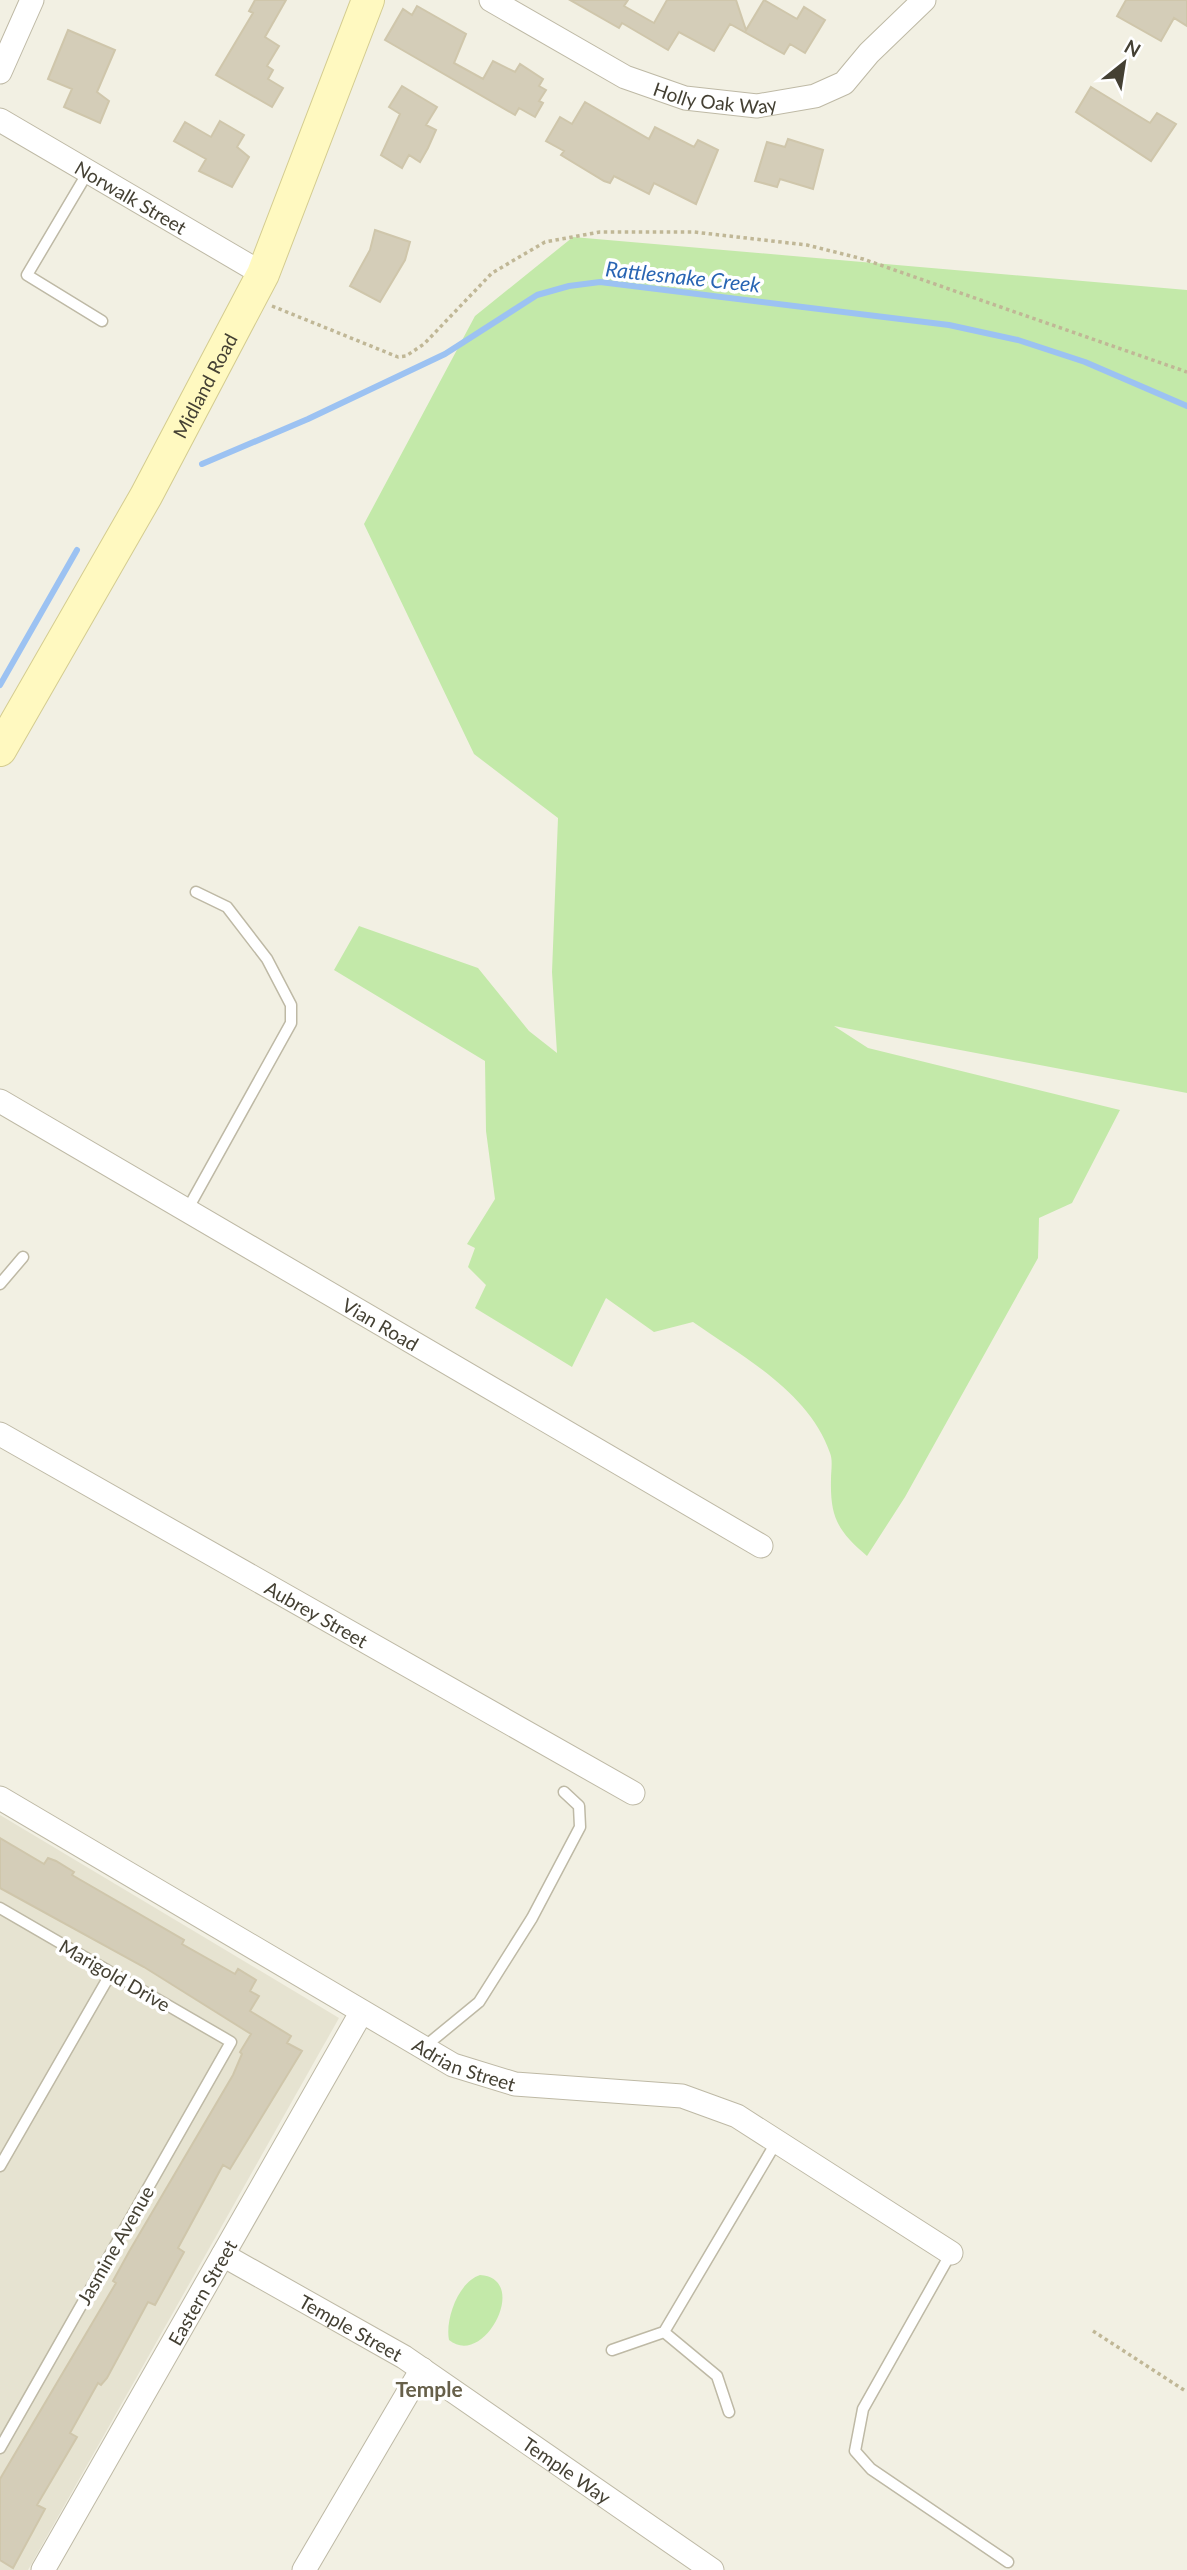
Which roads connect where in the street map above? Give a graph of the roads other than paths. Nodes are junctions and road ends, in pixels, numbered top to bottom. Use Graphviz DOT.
graph roads {
  1 [pos="32,0"];
  2 [pos="369,0"];
  3 [pos="924,0"];
  4 [pos="502,3"];
  5 [pos="0,72"];
  6 [pos="0,120"];
  7 [pos="88,172"];
  8 [pos="257,284"];
  9 [pos="102,321"];
  10 [pos="0,750"];
  11 [pos="196,892"];
  12 [pos="0,1101"];
  13 [pos="186,1212"];
  14 [pos="23,1257"];
  15 [pos="0,1284"];
  16 [pos="0,1434"];
  17 [pos="761,1546"];
  18 [pos="564,1792"];
  19 [pos="633,1794"];
  20 [pos="0,1798"];
  21 [pos="0,1909"];
  22 [pos="111,1973"];
  23 [pos="361,2013"];
  24 [pos="231,2042"];
  25 [pos="423,2048"];
  26 [pos="777,2141"];
  27 [pos="0,2166"];
  28 [pos="951,2253"];
  29 [pos="223,2255"];
  30 [pos="664,2332"];
  31 [pos="612,2350"];
  32 [pos="422,2369"];
  33 [pos="729,2412"];
  34 [pos="0,2448"];
  35 [pos="1008,2562"];
  36 [pos="43,2570"];
  37 [pos="304,2570"];
  38 [pos="712,2570"];
  1 -- 5 [label="street"];
  2 -- 8 [label="main road, Midland Road"];
  3 -- 4 [label="street, Holly Oak Way"];
  6 -- 7 [label="street, Norwalk Street"];
  7 -- 8 [label="street, Norwalk Street"];
  7 -- 9 [label="lane"];
  8 -- 10 [label="main road, Midland Road"];
  11 -- 13 [label="lane"];
  12 -- 13 [label="street, Vian Road"];
  13 -- 17 [label="street, Vian Road"];
  14 -- 15 [label="lane"];
  16 -- 19 [label="street, Aubrey Street"];
  18 -- 25 [label="lane"];
  20 -- 23 [label="street, Adrian Street"];
  21 -- 22 [label="lane, Marigold Drive"];
  22 -- 24 [label="lane, Marigold Drive"];
  22 -- 27 [label="lane"];
  23 -- 25 [label="street, Adrian Street"];
  23 -- 29 [label="street, Eastern Street"];
  24 -- 34 [label="lane, Jasmine Avenue"];
  25 -- 26 [label="street, Adrian Street"];
  26 -- 28 [label="street, Adrian Street"];
  26 -- 30 [label="lane"];
  28 -- 35 [label="lane"];
  29 -- 32 [label="street, Temple Street"];
  29 -- 36 [label="street, Eastern Street"];
  30 -- 31 [label="lane"];
  30 -- 33 [label="lane"];
  32 -- 37 [label="street, Temple Street"];
  32 -- 38 [label="street, Temple Way"];
}
